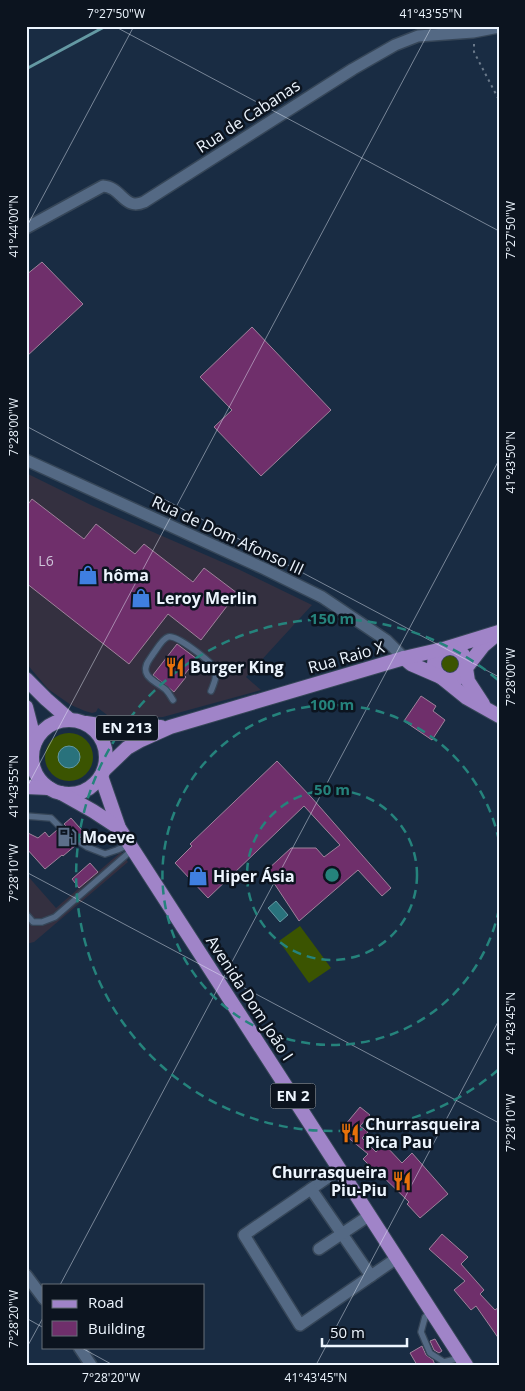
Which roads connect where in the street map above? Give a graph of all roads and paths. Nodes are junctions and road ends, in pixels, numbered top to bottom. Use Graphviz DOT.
graph roads {
  1 [pos="499,27"];
  2 [pos="473,32"];
  3 [pos="499,100"];
  4 [pos="26,228"];
  5 [pos="28,464"];
  6 [pos="499,632"];
  7 [pos="447,648"];
  8 [pos="404,658"];
  9 [pos="466,668"];
  10 [pos="441,677"];
  11 [pos="26,679"];
  12 [pos="211,691"];
  13 [pos="173,700"];
  14 [pos="26,707"];
  15 [pos="486,708"];
  16 [pos="499,716"];
  17 [pos="77,722"];
  18 [pos="170,727"];
  19 [pos="31,751"];
  20 [pos="102,773"];
  21 [pos="26,786"];
  22 [pos="55,790"];
  23 [pos="26,816"];
  24 [pos="119,828"];
  25 [pos="131,847"];
  26 [pos="26,914"];
  27 [pos="340,1169"];
  28 [pos="311,1189"];
  29 [pos="370,1215"];
  30 [pos="342,1234"];
  31 [pos="319,1249"];
  32 [pos="398,1258"];
  33 [pos="26,1275"];
  34 [pos="371,1276"];
  35 [pos="42,1296"];
  36 [pos="432,1312"];
  37 [pos="79,1348"];
  38 [pos="464,1361"];
  39 [pos="91,1365"];
  1 -- 2 [label="street, Rua de Cabanas"];
  2 -- 3 [label="path"];
  2 -- 4 [label="street, Rua de Cabanas"];
  5 -- 8 [label="street, Rua de Dom Afonso III"];
  6 -- 7 [label="main road, EN 213"];
  6 -- 9 [label="main road, EN 213"];
  7 -- 8 [label="main road, Rua Raio X / EN 213"];
  7 -- 9 [label="main road"];
  7 -- 10 [label="main road"];
  8 -- 10 [label="main road"];
  8 -- 18 [label="main road, Rua Raio X / EN 213"];
  9 -- 10 [label="main road, EN 213"];
  9 -- 15 [label="main road"];
  10 -- 15 [label="main road"];
  11 -- 17 [label="main road, EN 2"];
  12 -- 13 [label="lane"];
  14 -- 19 [label="main road, EN 2"];
  15 -- 16 [label="main road"];
  17 -- 18 [label="main road, Rua Raio X / EN 213"];
  17 -- 19 [label="main road"];
  17 -- 20 [label="main road, EN 2"];
  18 -- 20 [label="main road, Rua Raio X / EN 213"];
  19 -- 22 [label="main road, EN 2"];
  20 -- 22 [label="main road"];
  20 -- 24 [label="main road, Avenida Dom João I / EN 2"];
  21 -- 22 [label="main road"];
  22 -- 24 [label="main road, Avenida Dom João I / EN 2"];
  23 -- 25 [label="lane"];
  24 -- 25 [label="main road, Avenida Dom João I / EN 2"];
  25 -- 26 [label="lane"];
  25 -- 27 [label="main road, Avenida Dom João I / EN 2"];
  27 -- 28 [label="street"];
  27 -- 29 [label="main road, Avenida Dom João I / EN 2"];
  28 -- 30 [label="street"];
  28 -- 34 [label="street"];
  29 -- 30 [label="street"];
  29 -- 32 [label="main road, Avenida Dom João I / EN 2"];
  30 -- 31 [label="street"];
  30 -- 34 [label="street"];
  32 -- 34 [label="street"];
  32 -- 36 [label="main road, Avenida Dom João I / EN 2"];
  33 -- 35 [label="street"];
  36 -- 38 [label="main road, Avenida Dom João I / EN 2"];
  36 -- 38 [label="lane"];
  37 -- 39 [label="street"];
}
